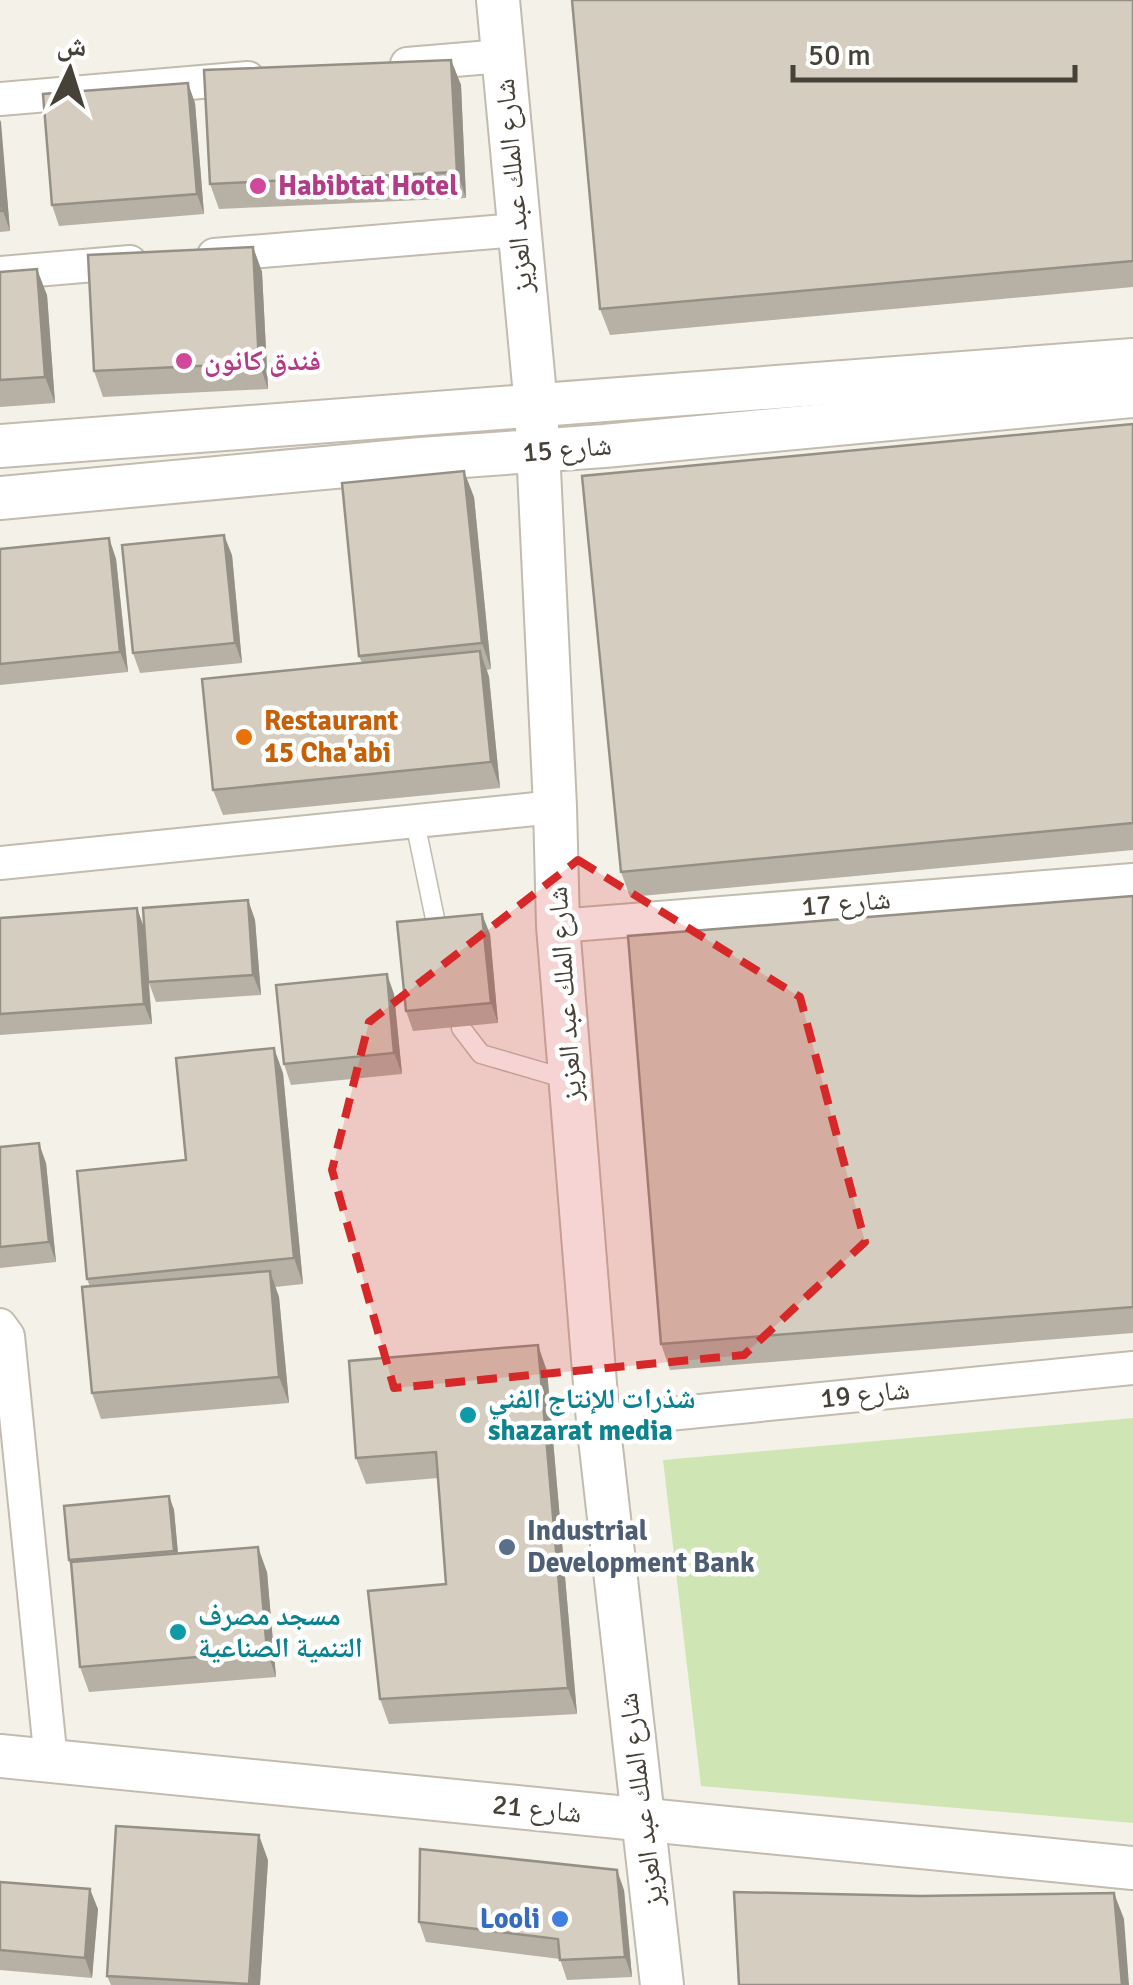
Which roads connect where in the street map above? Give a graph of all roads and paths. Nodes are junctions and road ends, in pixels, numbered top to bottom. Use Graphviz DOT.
graph roads {
  1 [pos="498,0"];
  2 [pos="502,56"];
  3 [pos="386,66"];
  4 [pos="270,76"];
  5 [pos="0,99"];
  6 [pos="518,230"];
  7 [pos="192,257"];
  8 [pos="154,260"];
  9 [pos="0,273"];
  10 [pos="1133,360"];
  11 [pos="1133,396"];
  12 [pos="536,406"];
  13 [pos="0,446"];
  14 [pos="538,452"];
  15 [pos="0,498"];
  16 [pos="555,807"];
  17 [pos="414,822"];
  18 [pos="0,863"];
  19 [pos="1133,880"];
  20 [pos="558,926"];
  21 [pos="440,939"];
  22 [pos="460,1028"];
  23 [pos="571,1080"];
  24 [pos="0,1325"];
  25 [pos="1133,1368"];
  26 [pos="598,1421"];
  27 [pos="0,1756"];
  28 [pos="51,1761"];
  29 [pos="644,1820"];
  30 [pos="1133,1868"];
  31 [pos="662,1985"];
  1 -- 2 [label="street, شارع الملك عبد العزيز"];
  2 -- 3 [label="street"];
  2 -- 6 [label="street, شارع الملك عبد العزيز"];
  4 -- 5 [label="street"];
  6 -- 7 [label="street"];
  6 -- 12 [label="street, شارع الملك عبد العزيز"];
  8 -- 9 [label="street"];
  10 -- 12 [label="street, شارع 15"];
  11 -- 14 [label="street, شارع 15"];
  12 -- 13 [label="street, شارع 15"];
  12 -- 14 [label="street, شارع الملك عبد العزيز"];
  14 -- 15 [label="street, شارع 15"];
  14 -- 16 [label="street, شارع الملك عبد العزيز"];
  16 -- 17 [label="street"];
  16 -- 20 [label="street, شارع الملك عبد العزيز"];
  17 -- 18 [label="street"];
  17 -- 21 [label="lane"];
  19 -- 20 [label="street, شارع 17"];
  20 -- 23 [label="street, شارع الملك عبد العزيز"];
  22 -- 23 [label="lane"];
  23 -- 26 [label="street, شارع الملك عبد العزيز"];
  24 -- 28 [label="street"];
  25 -- 26 [label="street, شارع 19"];
  26 -- 29 [label="street, شارع الملك عبد العزيز"];
  27 -- 28 [label="street, شارع 21"];
  28 -- 29 [label="street, شارع 21"];
  29 -- 30 [label="street, شارع 21"];
  29 -- 31 [label="street, شارع الملك عبد العزيز"];
}
